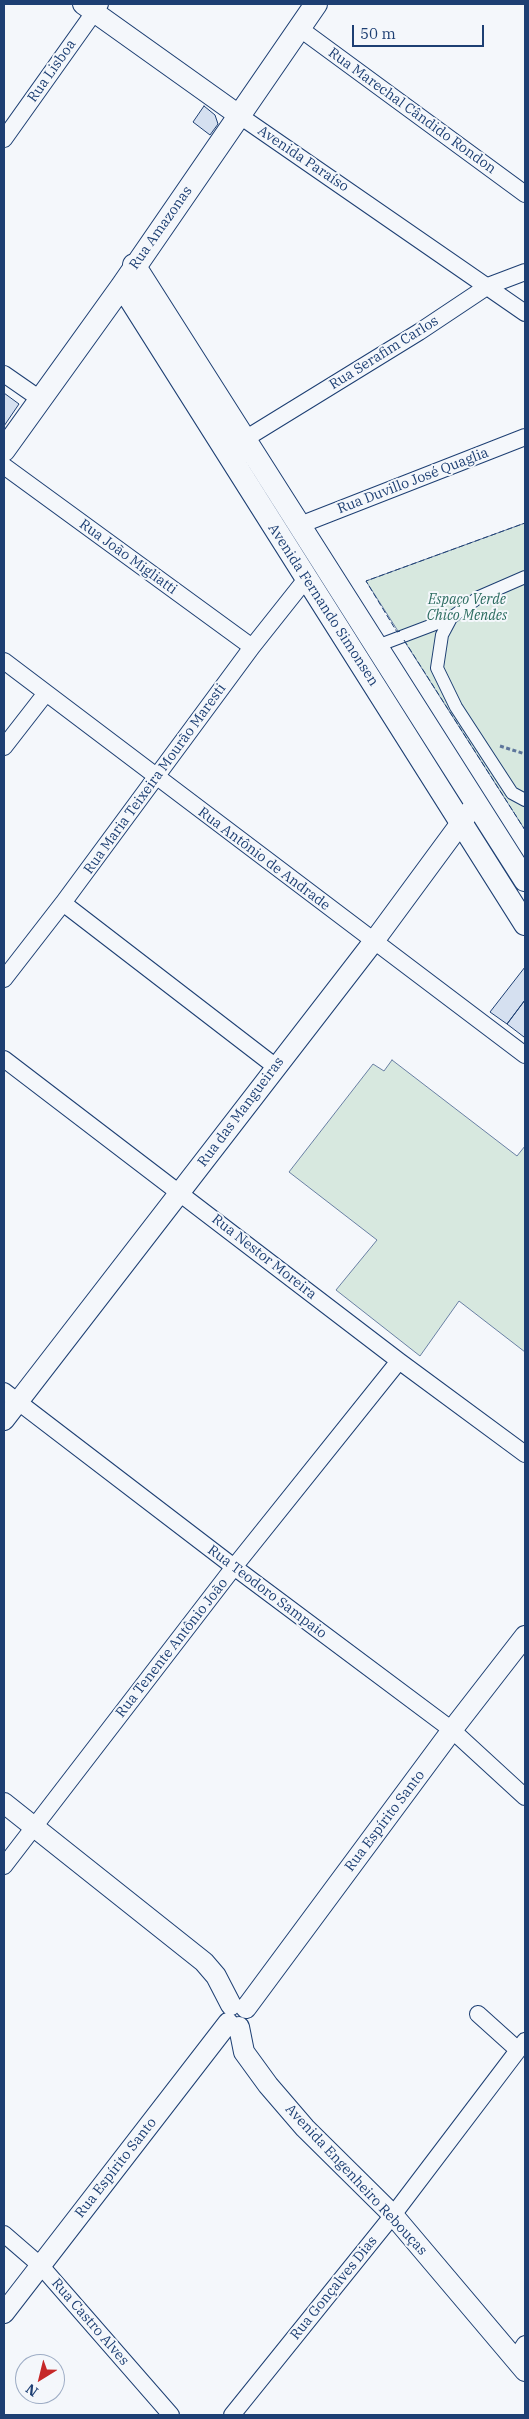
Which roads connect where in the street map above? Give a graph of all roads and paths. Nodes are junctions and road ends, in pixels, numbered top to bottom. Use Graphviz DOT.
graph roads {
  1 [pos="316,4"];
  2 [pos="92,6"];
  3 [pos="299,28"];
  4 [pos="240,116"];
  5 [pos="4,139"];
  6 [pos="525,194"];
  7 [pos="134,265"];
  8 [pos="525,272"];
  9 [pos="122,286"];
  10 [pos="488,286"];
  11 [pos="525,313"];
  12 [pos="4,374"];
  13 [pos="40,400"];
  14 [pos="525,437"];
  15 [pos="245,439"];
  16 [pos="4,450"];
  17 [pos="4,466"];
  18 [pos="300,525"];
  19 [pos="525,577"];
  20 [pos="306,578"];
  21 [pos="451,618"];
  22 [pos="377,646"];
  23 [pos="252,647"];
  24 [pos="4,661"];
  25 [pos="46,693"];
  26 [pos="4,747"];
  27 [pos="156,778"];
  28 [pos="525,800"];
  29 [pos="476,803"];
  30 [pos="461,823"];
  31 [pos="525,880"];
  32 [pos="63,903"];
  33 [pos="525,924"];
  34 [pos="374,941"];
  35 [pos="4,979"];
  36 [pos="525,1055"];
  37 [pos="4,1059"];
  38 [pos="276,1067"];
  39 [pos="180,1192"];
  40 [pos="399,1361"];
  41 [pos="10,1396"];
  42 [pos="4,1420"];
  43 [pos="525,1454"];
  44 [pos="234,1567"];
  45 [pos="525,1636"];
  46 [pos="452,1730"];
  47 [pos="525,1797"];
  48 [pos="4,1802"];
  49 [pos="34,1826"];
  50 [pos="4,1866"];
  51 [pos="478,2014"];
  52 [pos="236,2016"];
  53 [pos="522,2045"];
  54 [pos="393,2215"];
  55 [pos="4,2234"];
  56 [pos="41,2266"];
  57 [pos="4,2313"];
  58 [pos="522,2358"];
  59 [pos="171,2415"];
  60 [pos="232,2415"];
  1 -- 3 [label="main road, Rua Amazonas"];
  2 -- 4 [label="street, Avenida Paraíso"];
  2 -- 5 [label="street, Rua Lisboa"];
  3 -- 4 [label="main road, Rua Amazonas"];
  3 -- 6 [label="street, Rua Marechal Cândido Rondon"];
  4 -- 7 [label="main road, Rua Amazonas"];
  4 -- 10 [label="street, Avenida Paraíso"];
  7 -- 9 [label="main road, Rua Amazonas"];
  7 -- 15 [label="main road, Avenida Fernando Simonsen"];
  8 -- 10 [label="street, Rua Serafim Carlos"];
  9 -- 13 [label="main road, Rua Amazonas"];
  9 -- 20 [label="main road, Avenida Fernando Simonsen"];
  10 -- 11 [label="street, Avenida Paraíso"];
  10 -- 15 [label="street, Rua Serafim Carlos"];
  12 -- 13 [label="street"];
  13 -- 16 [label="main road, Rua Amazonas"];
  14 -- 18 [label="street, Rua Duvillo José Quaglia"];
  15 -- 18 [label="main road, Avenida Fernando Simonsen"];
  17 -- 23 [label="street, Rua João Migliatti"];
  18 -- 22 [label="main road, Avenida Fernando Simonsen"];
  19 -- 21 [label="street"];
  20 -- 23 [label="street, Rua Maria Teixeira Mourão Maresti"];
  20 -- 30 [label="main road, Avenida Fernando Simonsen"];
  21 -- 22 [label="street"];
  21 -- 28 [label="street"];
  22 -- 29 [label="main road, Avenida Fernando Simonsen"];
  23 -- 27 [label="street, Rua Maria Teixeira Mourão Maresti"];
  24 -- 25 [label="street, Rua Antônio de Andrade"];
  25 -- 26 [label="street"];
  25 -- 27 [label="street, Rua Antônio de Andrade"];
  27 -- 32 [label="street, Rua Maria Teixeira Mourão Maresti"];
  27 -- 34 [label="street, Rua Antônio de Andrade"];
  29 -- 30 [label="street, Rua das Mangueiras"];
  29 -- 31 [label="main road, Avenida Fernando Simonsen"];
  30 -- 33 [label="main road, Avenida Fernando Simonsen"];
  30 -- 34 [label="street, Rua das Mangueiras"];
  32 -- 35 [label="street, Rua Maria Teixeira Mourão Maresti"];
  32 -- 38 [label="street"];
  34 -- 36 [label="street, Rua Antônio de Andrade"];
  34 -- 38 [label="street, Rua das Mangueiras"];
  37 -- 39 [label="street, Rua Nestor Moreira"];
  38 -- 39 [label="street, Rua das Mangueiras"];
  39 -- 40 [label="street, Rua Nestor Moreira"];
  39 -- 41 [label="street, Rua das Mangueiras"];
  40 -- 43 [label="street, Rua Nestor Moreira"];
  40 -- 44 [label="street, Rua Tenente Antônio João"];
  41 -- 42 [label="street, Rua das Mangueiras"];
  41 -- 44 [label="street, Rua Teodoro Sampaio"];
  44 -- 46 [label="street, Rua Teodoro Sampaio"];
  44 -- 49 [label="street, Rua Tenente Antônio João"];
  45 -- 46 [label="street, Rua Espírito Santo"];
  46 -- 47 [label="street, Rua Teodoro Sampaio"];
  46 -- 52 [label="street, Rua Espírito Santo"];
  48 -- 49 [label="street, Avenida Engenheiro Rebouças"];
  49 -- 50 [label="street, Rua Tenente Antônio João"];
  49 -- 52 [label="street, Avenida Engenheiro Rebouças"];
  51 -- 53 [label="street"];
  52 -- 54 [label="street, Avenida Engenheiro Rebouças"];
  52 -- 56 [label="street, Rua Espírito Santo"];
  53 -- 54 [label="street, Rua Gonçalves Dias"];
  54 -- 58 [label="street, Avenida Engenheiro Rebouças"];
  54 -- 60 [label="street, Rua Gonçalves Dias"];
  55 -- 56 [label="street, Rua Castro Alves"];
  56 -- 57 [label="street, Rua Espírito Santo"];
  56 -- 59 [label="street, Rua Castro Alves"];
}
